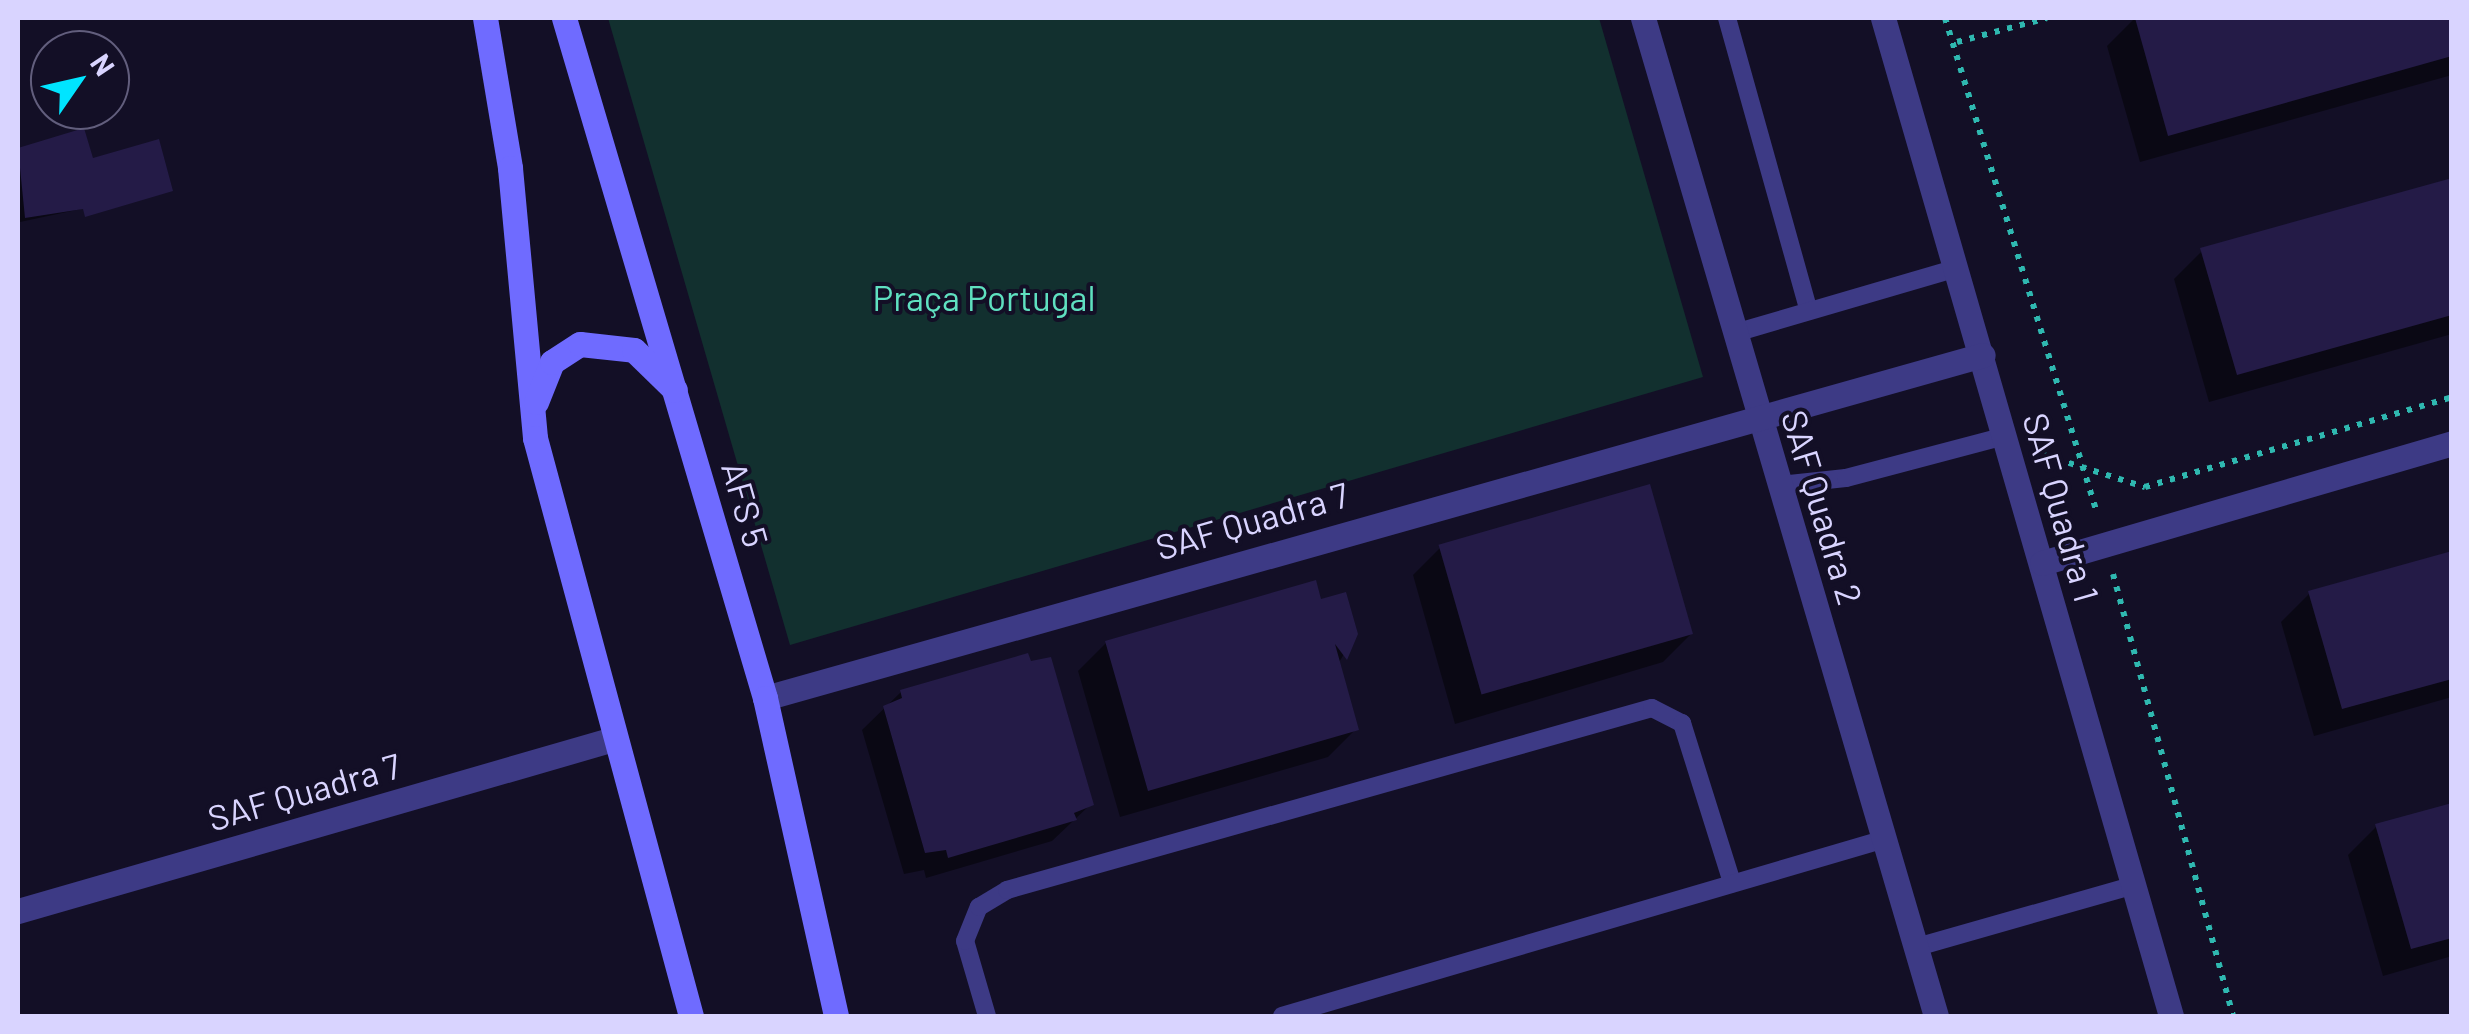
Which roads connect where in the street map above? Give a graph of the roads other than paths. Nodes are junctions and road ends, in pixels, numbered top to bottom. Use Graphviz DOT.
graph roads {
  1 [pos="485,18"];
  2 [pos="564,18"];
  3 [pos="1643,18"];
  4 [pos="1727,18"];
  5 [pos="1883,18"];
  6 [pos="1957,268"];
  7 [pos="1809,311"];
  8 [pos="1735,334"];
  9 [pos="1983,355"];
  10 [pos="678,394"];
  11 [pos="1758,413"];
  12 [pos="535,438"];
  13 [pos="2007,441"];
  14 [pos="2452,443"];
  15 [pos="1780,484"];
  16 [pos="2042,563"];
  17 [pos="765,698"];
  18 [pos="610,740"];
  19 [pos="1885,839"];
  20 [pos="1732,882"];
  21 [pos="2134,885"];
  22 [pos="18,911"];
  23 [pos="1918,947"];
  24 [pos="1352,1007"];
  25 [pos="690,1016"];
  26 [pos="836,1016"];
  27 [pos="987,1016"];
  28 [pos="1282,1016"];
  29 [pos="1936,1016"];
  30 [pos="2171,1016"];
  1 -- 12 [label="main road"];
  2 -- 10 [label="main road, AFS 5"];
  3 -- 8 [label="street, SAF Quadra 2"];
  4 -- 7 [label="lane"];
  5 -- 6 [label="street, SAF Quadra 1"];
  6 -- 7 [label="lane"];
  6 -- 9 [label="street, SAF Quadra 1"];
  7 -- 8 [label="lane"];
  8 -- 11 [label="street, SAF Quadra 2"];
  9 -- 11 [label="street, SAF Quadra 7"];
  9 -- 13 [label="street, SAF Quadra 1"];
  10 -- 12 [label="main road"];
  10 -- 17 [label="main road, AFS 5"];
  11 -- 15 [label="street, SAF Quadra 2"];
  11 -- 17 [label="street, SAF Quadra 7"];
  12 -- 18 [label="main road"];
  13 -- 15 [label="lane"];
  13 -- 16 [label="street, SAF Quadra 1"];
  14 -- 16 [label="street"];
  15 -- 19 [label="street, SAF Quadra 2"];
  16 -- 21 [label="street, SAF Quadra 1"];
  17 -- 26 [label="main road, AFS 5"];
  18 -- 22 [label="street, SAF Quadra 7"];
  18 -- 25 [label="main road"];
  19 -- 20 [label="lane"];
  19 -- 23 [label="street, SAF Quadra 2"];
  20 -- 24 [label="lane"];
  20 -- 27 [label="lane"];
  21 -- 23 [label="lane"];
  21 -- 30 [label="street, SAF Quadra 1"];
  23 -- 29 [label="street, SAF Quadra 2"];
  24 -- 28 [label="lane"];
}
